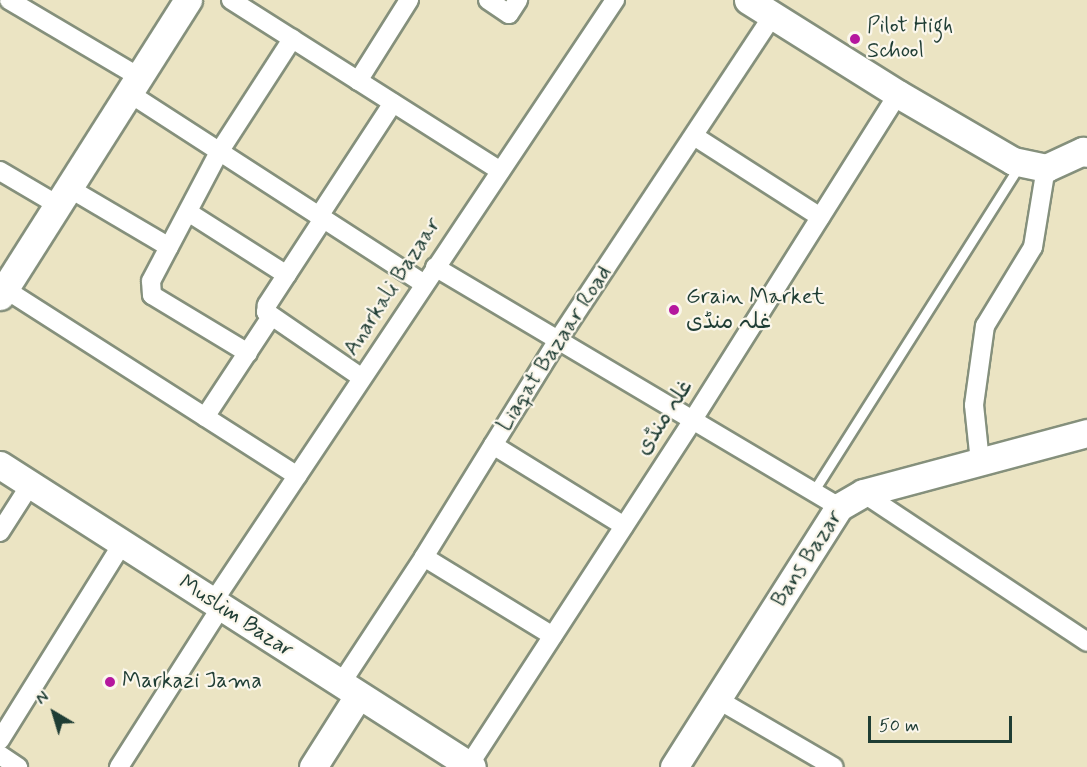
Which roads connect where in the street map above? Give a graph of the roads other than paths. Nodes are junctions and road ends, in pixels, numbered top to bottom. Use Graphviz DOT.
graph roads {
  1 [pos="9,0"];
  2 [pos="188,0"];
  3 [pos="231,0"];
  4 [pos="409,0"];
  5 [pos="488,0"];
  6 [pos="518,0"];
  7 [pos="615,0"];
  8 [pos="748,0"];
  9 [pos="773,15"];
  10 [pos="292,39"];
  11 [pos="358,81"];
  12 [pos="134,85"];
  13 [pos="898,94"];
  14 [pos="393,103"];
  15 [pos="694,136"];
  16 [pos="219,152"];
  17 [pos="1087,153"];
  18 [pos="1034,165"];
  19 [pos="0,171"];
  20 [pos="500,171"];
  21 [pos="63,196"];
  22 [pos="188,212"];
  23 [pos="820,217"];
  24 [pos="321,218"];
  25 [pos="169,247"];
  26 [pos="435,267"];
  27 [pos="287,275"];
  28 [pos="424,284"];
  29 [pos="2,293"];
  30 [pos="272,317"];
  31 [pos="558,340"];
  32 [pos="248,353"];
  33 [pos="362,378"];
  34 [pos="205,417"];
  35 [pos="692,421"];
  36 [pos="1087,433"];
  37 [pos="493,445"];
  38 [pos="980,462"];
  39 [pos="0,465"];
  40 [pos="297,476"];
  41 [pos="30,485"];
  42 [pos="813,492"];
  43 [pos="863,493"];
  44 [pos="839,507"];
  45 [pos="624,526"];
  46 [pos="0,532"];
  47 [pos="122,544"];
  48 [pos="424,557"];
  49 [pos="217,605"];
  50 [pos="553,636"];
  51 [pos="1087,642"];
  52 [pos="349,690"];
  53 [pos="717,699"];
  54 [pos="0,740"];
  55 [pos="0,755"];
  56 [pos="471,766"];
  57 [pos="18,767"];
  58 [pos="119,767"];
  59 [pos="312,767"];
  60 [pos="674,767"];
  61 [pos="834,767"];
  1 -- 12 [label="street"];
  2 -- 12 [label="street"];
  3 -- 10 [label="street"];
  4 -- 11 [label="street"];
  5 -- 6 [label="street"];
  7 -- 20 [label="street, Anarkali Bazaar"];
  8 -- 9 [label="street"];
  9 -- 13 [label="street"];
  9 -- 15 [label="street, Liaqat Bazaar Road"];
  10 -- 11 [label="street"];
  10 -- 16 [label="street"];
  11 -- 14 [label="street"];
  12 -- 16 [label="street"];
  12 -- 21 [label="street"];
  13 -- 18 [label="street"];
  13 -- 23 [label="street, غلہ منڈی"];
  14 -- 20 [label="street"];
  14 -- 24 [label="street"];
  15 -- 23 [label="street"];
  15 -- 31 [label="street, Liaqat Bazaar Road"];
  16 -- 22 [label="street"];
  16 -- 24 [label="street"];
  17 -- 18 [label="street"];
  18 -- 38 [label="street"];
  18 -- 42 [label="lane"];
  19 -- 21 [label="street"];
  20 -- 26 [label="street, Anarkali Bazaar"];
  21 -- 25 [label="street"];
  21 -- 29 [label="street"];
  22 -- 25 [label="street"];
  22 -- 27 [label="street"];
  23 -- 35 [label="street, غلہ منڈی"];
  24 -- 27 [label="street"];
  24 -- 28 [label="street"];
  25 -- 32 [label="street"];
  26 -- 28 [label="street, Anarkali Bazaar"];
  26 -- 31 [label="street"];
  27 -- 30 [label="street"];
  28 -- 33 [label="street, Anarkali Bazaar"];
  29 -- 34 [label="street"];
  30 -- 32 [label="street"];
  30 -- 33 [label="street"];
  31 -- 35 [label="street"];
  31 -- 37 [label="street, Liaqat Bazaar Road"];
  32 -- 34 [label="street"];
  33 -- 40 [label="street, Anarkali Bazaar"];
  34 -- 40 [label="street"];
  35 -- 42 [label="street"];
  35 -- 45 [label="street, غلہ منڈی"];
  36 -- 38 [label="street, Bans Bazar"];
  37 -- 45 [label="street"];
  37 -- 48 [label="street, Liaqat Bazaar Road"];
  38 -- 43 [label="street, Bans Bazar"];
  39 -- 41 [label="street, Muslim Bazar"];
  40 -- 49 [label="street, Anarkali Bazaar"];
  41 -- 46 [label="street"];
  41 -- 47 [label="street, Muslim Bazar"];
  42 -- 44 [label="street"];
  43 -- 44 [label="street, Bans Bazar"];
  43 -- 51 [label="street"];
  44 -- 53 [label="street, Bans Bazar"];
  45 -- 50 [label="street, غلہ منڈی"];
  47 -- 49 [label="street, Muslim Bazar"];
  47 -- 54 [label="street"];
  48 -- 50 [label="street"];
  48 -- 52 [label="street, Liaqat Bazaar Road"];
  49 -- 52 [label="street, Muslim Bazar"];
  49 -- 58 [label="street, Anarkali Bazaar"];
  50 -- 56 [label="street, غلہ منڈی"];
  52 -- 56 [label="street, Muslim Bazar"];
  52 -- 59 [label="street, Liaqat Bazaar Road"];
  53 -- 60 [label="street, Bans Bazar"];
  53 -- 61 [label="street"];
  55 -- 57 [label="street"];
}
